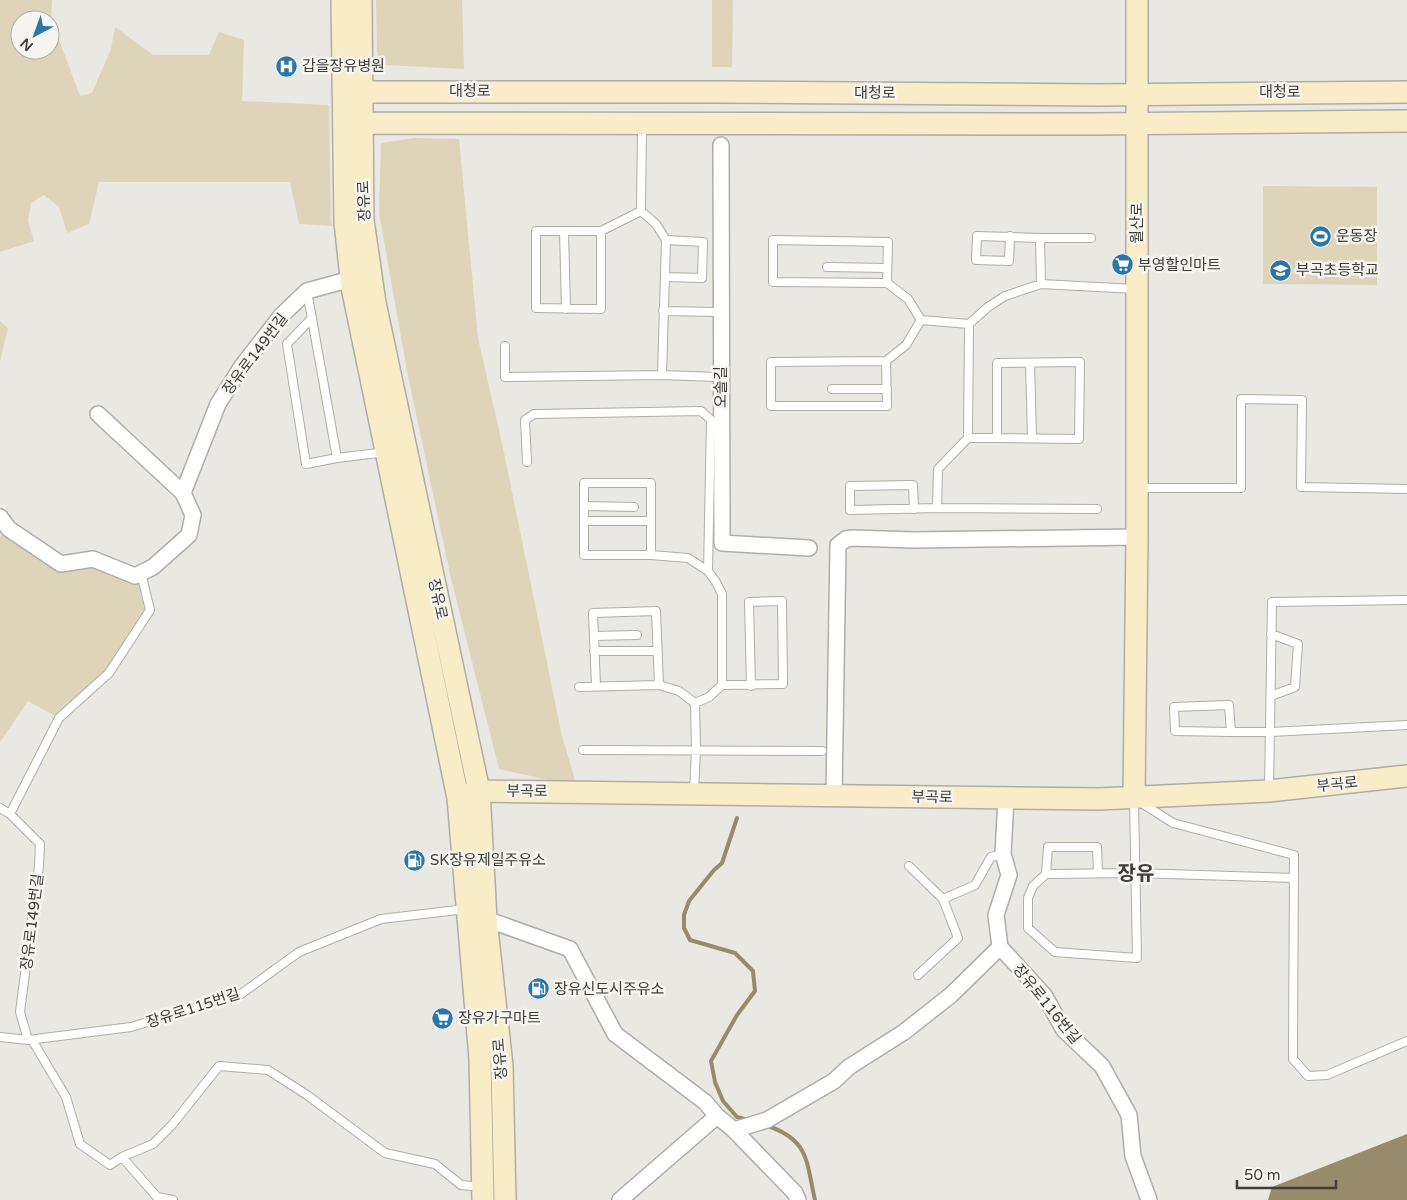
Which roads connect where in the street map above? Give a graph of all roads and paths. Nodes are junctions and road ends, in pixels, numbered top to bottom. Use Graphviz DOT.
graph roads {
  1 [pos="342,0"];
  2 [pos="361,0"];
  3 [pos="1137,0"];
  4 [pos="352,92"];
  5 [pos="1407,92"];
  6 [pos="1137,95"];
  7 [pos="1407,120"];
  8 [pos="353,123"];
  9 [pos="642,123"];
  10 [pos="1137,124"];
  11 [pos="721,145"];
  12 [pos="640,211"];
  13 [pos="564,231"];
  14 [pos="601,231"];
  15 [pos="1010,236"];
  16 [pos="1040,238"];
  17 [pos="1091,238"];
  18 [pos="666,240"];
  19 [pos="827,267"];
  20 [pos="888,268"];
  21 [pos="665,277"];
  22 [pos="351,279"];
  23 [pos="887,283"];
  24 [pos="1041,284"];
  25 [pos="1137,289"];
  26 [pos="307,291"];
  27 [pos="566,309"];
  28 [pos="663,311"];
  29 [pos="716,312"];
  30 [pos="312,318"];
  31 [pos="921,320"];
  32 [pos="969,324"];
  33 [pos="505,346"];
  34 [pos="886,361"];
  35 [pos="1030,363"];
  36 [pos="662,375"];
  37 [pos="717,377"];
  38 [pos="832,389"];
  39 [pos="887,389"];
  40 [pos="98,414"];
  41 [pos="968,438"];
  42 [pos="997,438"];
  43 [pos="1032,438"];
  44 [pos="386,452"];
  45 [pos="337,458"];
  46 [pos="527,462"];
  47 [pos="1137,488"];
  48 [pos="1407,489"];
  49 [pos="183,493"];
  50 [pos="584,506"];
  51 [pos="634,507"];
  52 [pos="937,508"];
  53 [pos="914,509"];
  54 [pos="1097,509"];
  55 [pos="0,517"];
  56 [pos="584,521"];
  57 [pos="651,522"];
  58 [pos="1137,537"];
  59 [pos="809,548"];
  60 [pos="651,555"];
  61 [pos="708,571"];
  62 [pos="141,573"];
  63 [pos="1407,600"];
  64 [pos="1271,634"];
  65 [pos="637,635"];
  66 [pos="594,636"];
  67 [pos="594,651"];
  68 [pos="657,651"];
  69 [pos="659,685"];
  70 [pos="722,685"];
  71 [pos="596,686"];
  72 [pos="751,686"];
  73 [pos="579,687"];
  74 [pos="1271,696"];
  75 [pos="695,703"];
  76 [pos="1407,724"];
  77 [pos="1231,732"];
  78 [pos="1271,732"];
  79 [pos="583,750"];
  80 [pos="696,750"];
  81 [pos="822,751"];
  82 [pos="1407,776"];
  83 [pos="479,791"];
  84 [pos="1269,791"];
  85 [pos="694,794"];
  86 [pos="834,795"];
  87 [pos="458,798"];
  88 [pos="1006,798"];
  89 [pos="1134,798"];
  90 [pos="0,808"];
  91 [pos="10,814"];
  92 [pos="1003,854"];
  93 [pos="909,866"];
  94 [pos="1098,873"];
  95 [pos="1135,873"];
  96 [pos="1046,874"];
  97 [pos="1294,878"];
  98 [pos="943,899"];
  99 [pos="477,914"];
  100 [pos="1000,947"];
  101 [pos="918,975"];
  102 [pos="0,1037"];
  103 [pos="30,1040"];
  104 [pos="1407,1041"];
  105 [pos="717,1116"];
  106 [pos="734,1130"];
  107 [pos="122,1158"];
  108 [pos="484,1194"];
  109 [pos="173,1200"];
  110 [pos="505,1200"];
  111 [pos="620,1200"];
  112 [pos="798,1200"];
  113 [pos="1149,1200"];
  1 -- 4 [label="main road, 장유로"];
  2 -- 4 [label="main road, 장유로"];
  3 -- 6 [label="main road, 월산로"];
  4 -- 6 [label="main road, 대청로"];
  4 -- 8 [label="main road, 장유로"];
  5 -- 6 [label="main road, 대청로"];
  6 -- 10 [label="main road, 월산로"];
  7 -- 10 [label="main road, 대청로"];
  8 -- 9 [label="main road, 대청로"];
  8 -- 22 [label="main road, 장유로"];
  8 -- 83 [label="main road, 장유로"];
  9 -- 10 [label="main road, 대청로"];
  9 -- 12 [label="lane"];
  10 -- 25 [label="main road, 월산로"];
  11 -- 59 [label="street, 오솔길"];
  12 -- 14 [label="lane"];
  12 -- 18 [label="lane"];
  13 -- 14 [label="lane"];
  13 -- 27 [label="lane"];
  13 -- 27 [label="lane"];
  14 -- 27 [label="lane"];
  15 -- 15 [label="lane"];
  15 -- 16 [label="lane"];
  16 -- 17 [label="lane"];
  16 -- 24 [label="lane"];
  18 -- 21 [label="lane"];
  18 -- 21 [label="lane"];
  19 -- 20 [label="lane"];
  20 -- 23 [label="lane"];
  20 -- 23 [label="lane"];
  21 -- 28 [label="lane"];
  22 -- 26 [label="street"];
  22 -- 44 [label="main road, 장유로"];
  23 -- 31 [label="lane"];
  24 -- 25 [label="lane"];
  24 -- 32 [label="lane"];
  25 -- 47 [label="main road, 월산로"];
  26 -- 30 [label="lane"];
  26 -- 49 [label="street, 장유로149번길"];
  28 -- 29 [label="lane"];
  28 -- 36 [label="lane"];
  30 -- 45 [label="lane"];
  30 -- 45 [label="lane"];
  31 -- 32 [label="lane"];
  31 -- 34 [label="lane"];
  32 -- 41 [label="lane"];
  33 -- 36 [label="lane"];
  34 -- 39 [label="lane"];
  34 -- 39 [label="lane"];
  35 -- 42 [label="lane"];
  35 -- 43 [label="lane"];
  35 -- 43 [label="lane"];
  36 -- 37 [label="lane"];
  38 -- 39 [label="lane"];
  40 -- 49 [label="street"];
  41 -- 42 [label="lane"];
  41 -- 52 [label="lane"];
  42 -- 43 [label="lane"];
  44 -- 45 [label="lane"];
  44 -- 87 [label="main road, 장유로"];
  46 -- 61 [label="lane"];
  47 -- 48 [label="lane"];
  47 -- 58 [label="main road, 월산로"];
  49 -- 62 [label="street"];
  50 -- 51 [label="lane"];
  50 -- 56 [label="lane"];
  50 -- 57 [label="lane"];
  52 -- 53 [label="lane"];
  52 -- 54 [label="lane"];
  53 -- 53 [label="lane"];
  55 -- 62 [label="street"];
  56 -- 57 [label="lane"];
  56 -- 60 [label="lane"];
  57 -- 60 [label="lane"];
  58 -- 86 [label="street"];
  58 -- 89 [label="main road, 월산로"];
  60 -- 61 [label="lane"];
  61 -- 70 [label="lane"];
  62 -- 91 [label="lane"];
  63 -- 64 [label="lane"];
  64 -- 74 [label="lane"];
  64 -- 74 [label="lane"];
  65 -- 66 [label="lane"];
  66 -- 67 [label="lane"];
  66 -- 68 [label="lane"];
  67 -- 68 [label="lane"];
  67 -- 71 [label="lane"];
  68 -- 69 [label="lane"];
  69 -- 71 [label="lane"];
  69 -- 75 [label="lane"];
  70 -- 72 [label="lane"];
  70 -- 75 [label="lane"];
  71 -- 73 [label="lane"];
  72 -- 72 [label="lane"];
  74 -- 78 [label="lane"];
  75 -- 80 [label="lane"];
  76 -- 78 [label="lane"];
  77 -- 77 [label="lane"];
  77 -- 78 [label="lane"];
  78 -- 84 [label="lane"];
  79 -- 80 [label="lane"];
  80 -- 81 [label="lane"];
  80 -- 85 [label="lane"];
  82 -- 84 [label="main road, 부곡로"];
  83 -- 85 [label="main road, 부곡로"];
  83 -- 87 [label="main road, 부곡로"];
  83 -- 99 [label="main road, 장유로"];
  84 -- 89 [label="main road, 부곡로"];
  85 -- 86 [label="main road, 부곡로"];
  86 -- 88 [label="main road, 부곡로"];
  87 -- 99 [label="main road, 장유로"];
  88 -- 89 [label="main road, 부곡로"];
  88 -- 92 [label="street"];
  89 -- 95 [label="lane"];
  89 -- 97 [label="lane"];
  90 -- 91 [label="lane, 장유로149번길"];
  91 -- 103 [label="lane, 장유로149번길"];
  92 -- 98 [label="lane"];
  92 -- 100 [label="street"];
  93 -- 98 [label="lane"];
  94 -- 95 [label="lane"];
  94 -- 96 [label="lane"];
  94 -- 96 [label="lane"];
  95 -- 96 [label="lane"];
  95 -- 97 [label="lane"];
  97 -- 104 [label="lane"];
  98 -- 101 [label="lane"];
  99 -- 103 [label="lane, 장유로115번길"];
  99 -- 105 [label="street"];
  99 -- 108 [label="main road, 장유로"];
  99 -- 110 [label="main road, 장유로"];
  100 -- 106 [label="street"];
  100 -- 113 [label="street, 장유로116번길"];
  102 -- 103 [label="lane, 장유로115번길"];
  103 -- 107 [label="lane"];
  105 -- 106 [label="street"];
  105 -- 111 [label="street"];
  106 -- 112 [label="street"];
  107 -- 108 [label="lane, 장유로"];
  107 -- 109 [label="lane"];
}
